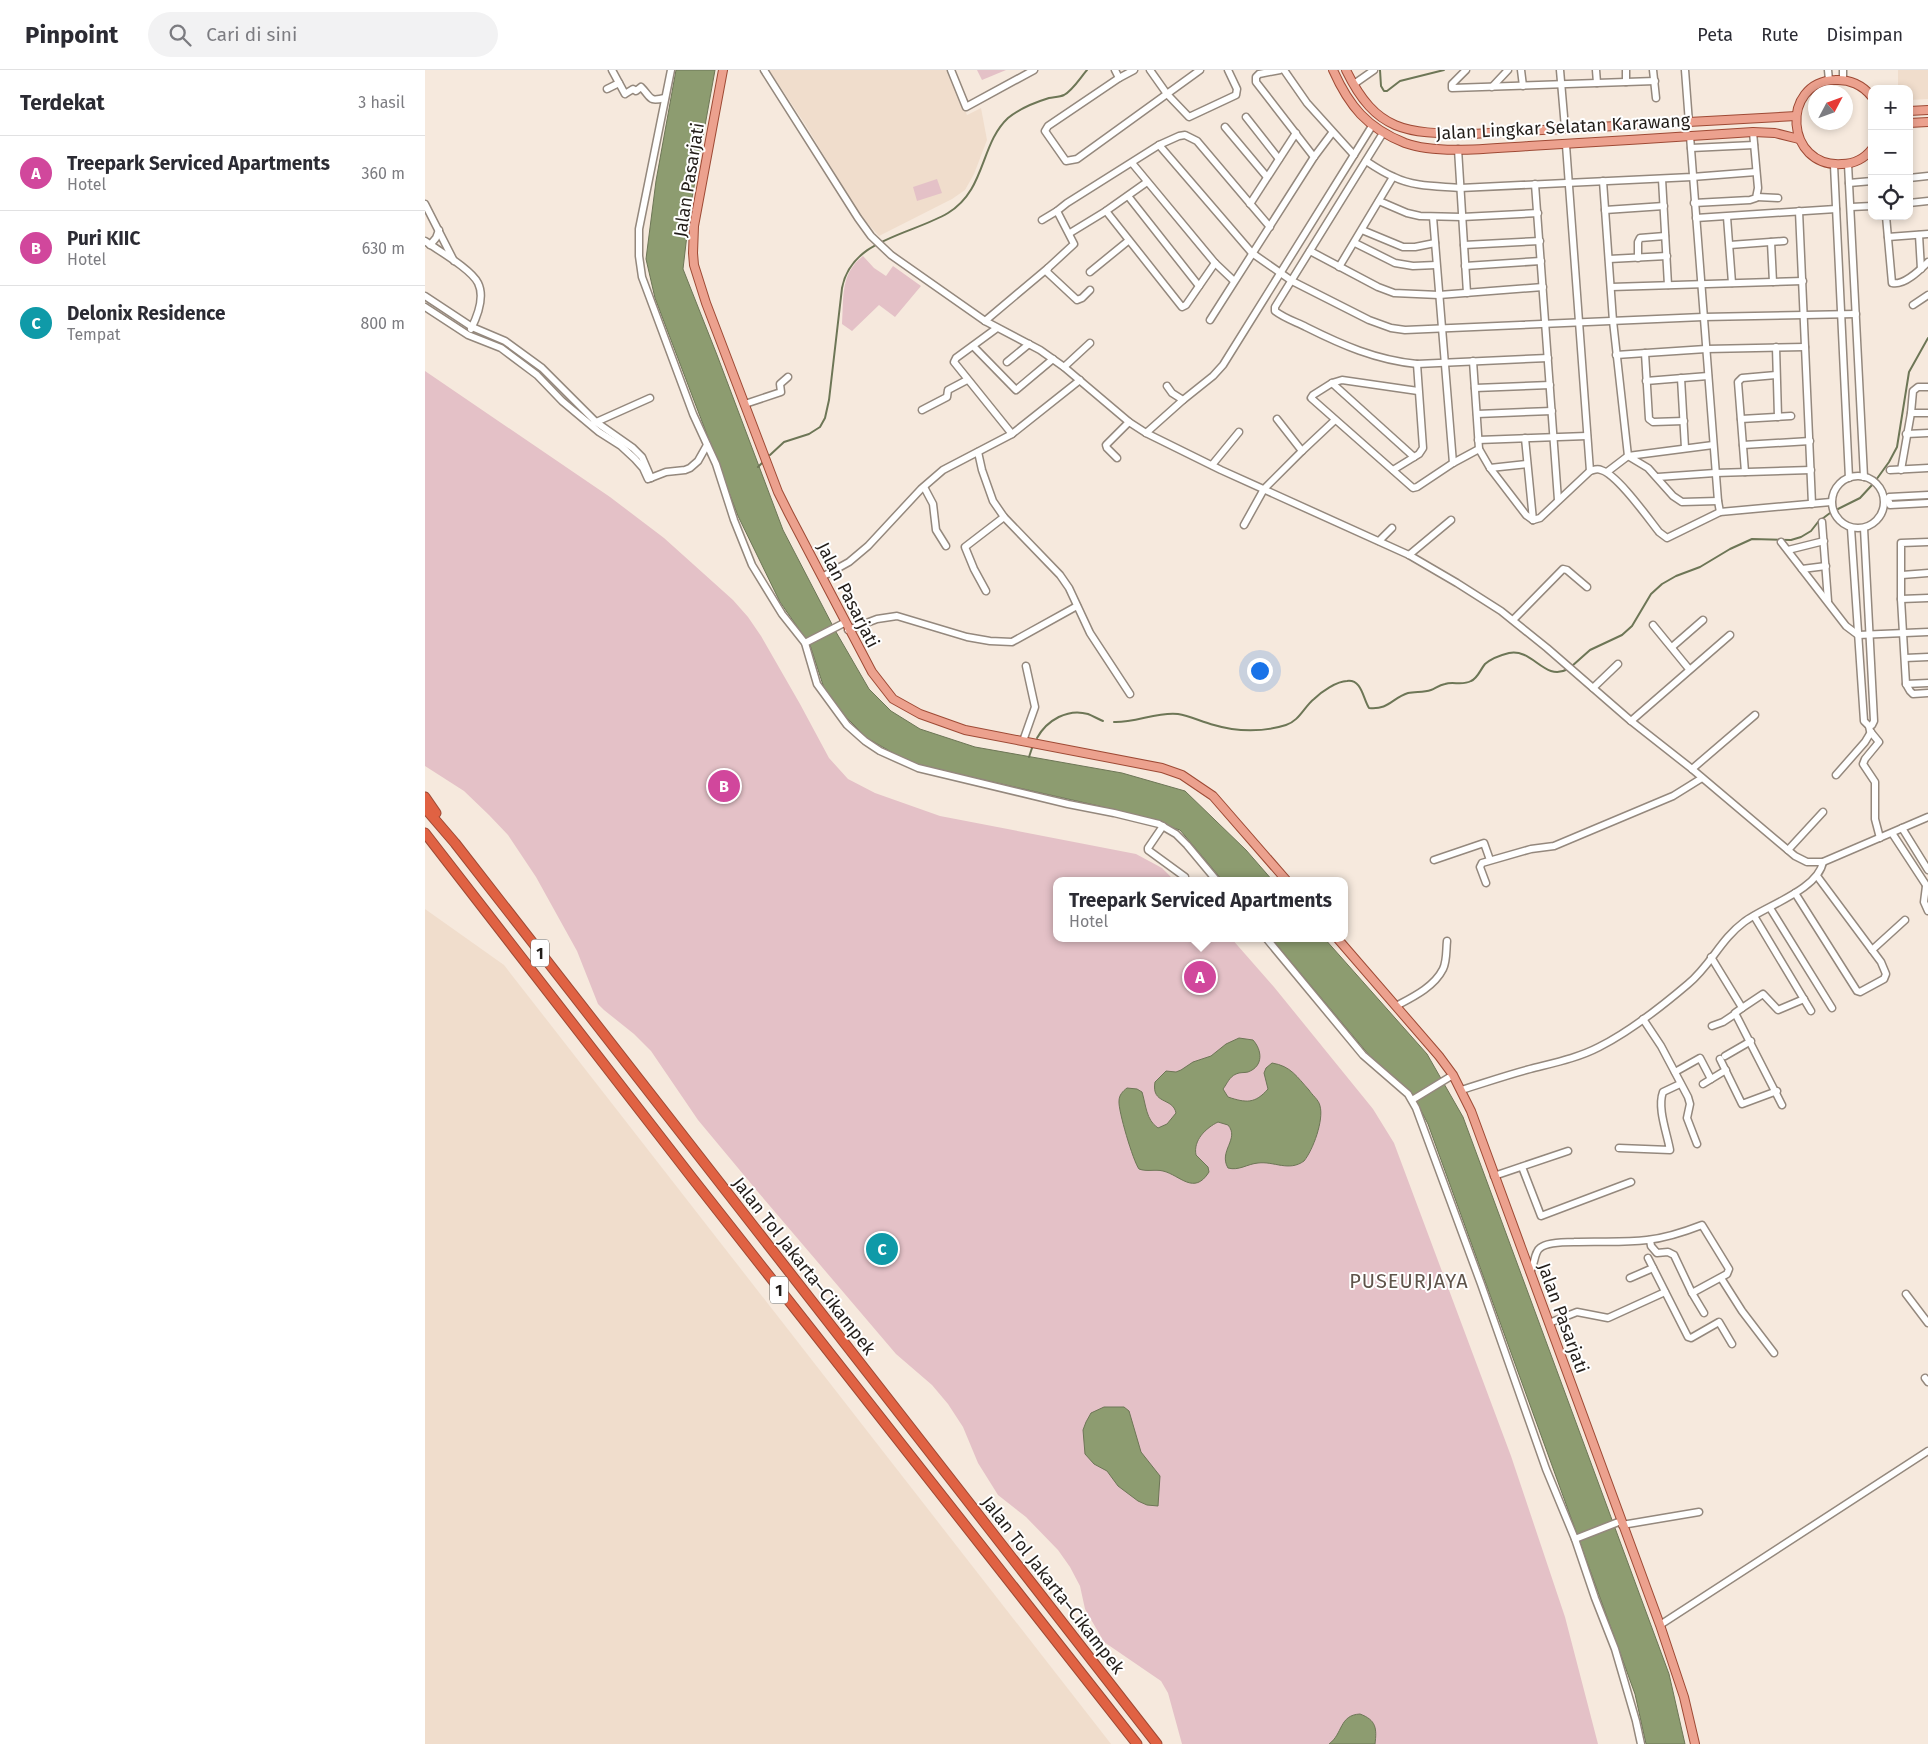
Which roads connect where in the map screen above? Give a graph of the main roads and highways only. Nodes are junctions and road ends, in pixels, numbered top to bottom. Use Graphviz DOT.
graph roads {
  1 [pos="723,70"];
  2 [pos="1333,70"];
  3 [pos="1346,70"];
  4 [pos="1868,93"];
  5 [pos="1928,110"];
  6 [pos="1913,111"];
  7 [pos="1796,116"];
  8 [pos="1928,122"];
  9 [pos="1913,124"];
  10 [pos="1509,132"];
  11 [pos="1799,139"];
  12 [pos="1511,147"];
  13 [pos="1868,152"];
  14 [pos="425,797"];
  15 [pos="425,808"];
  16 [pos="425,833"];
  17 [pos="455,843"];
  18 [pos="1284,877"];
  19 [pos="1340,942"];
  20 [pos="1137,1744"];
  21 [pos="1157,1744"];
  22 [pos="1695,1744"];
  1 -- 18 [label="main road, Jalan Pasarjati"];
  2 -- 12 [label="main road, Jalan Lingkar Selatan Karawang"];
  3 -- 10 [label="main road, Jalan Lingkar Selatan Karawang"];
  4 -- 7 [label="main road"];
  5 -- 6 [label="main road"];
  7 -- 10 [label="main road, Jalan Lingkar Selatan Karawang"];
  7 -- 11 [label="main road"];
  8 -- 9 [label="main road"];
  10 -- 12 [label="main road"];
  11 -- 12 [label="main road, Jalan Lingkar Selatan Karawang"];
  11 -- 13 [label="main road"];
  14 -- 17 [label="highway, 1"];
  15 -- 17 [label="highway, Jalan Tol Jakarta–Cikampek / 1"];
  16 -- 20 [label="highway, Jalan Tol Jakarta–Cikampek / 1"];
  17 -- 21 [label="highway, Jalan Tol Jakarta–Cikampek / 1"];
  19 -- 22 [label="main road, Jalan Pasarjati"];
}
